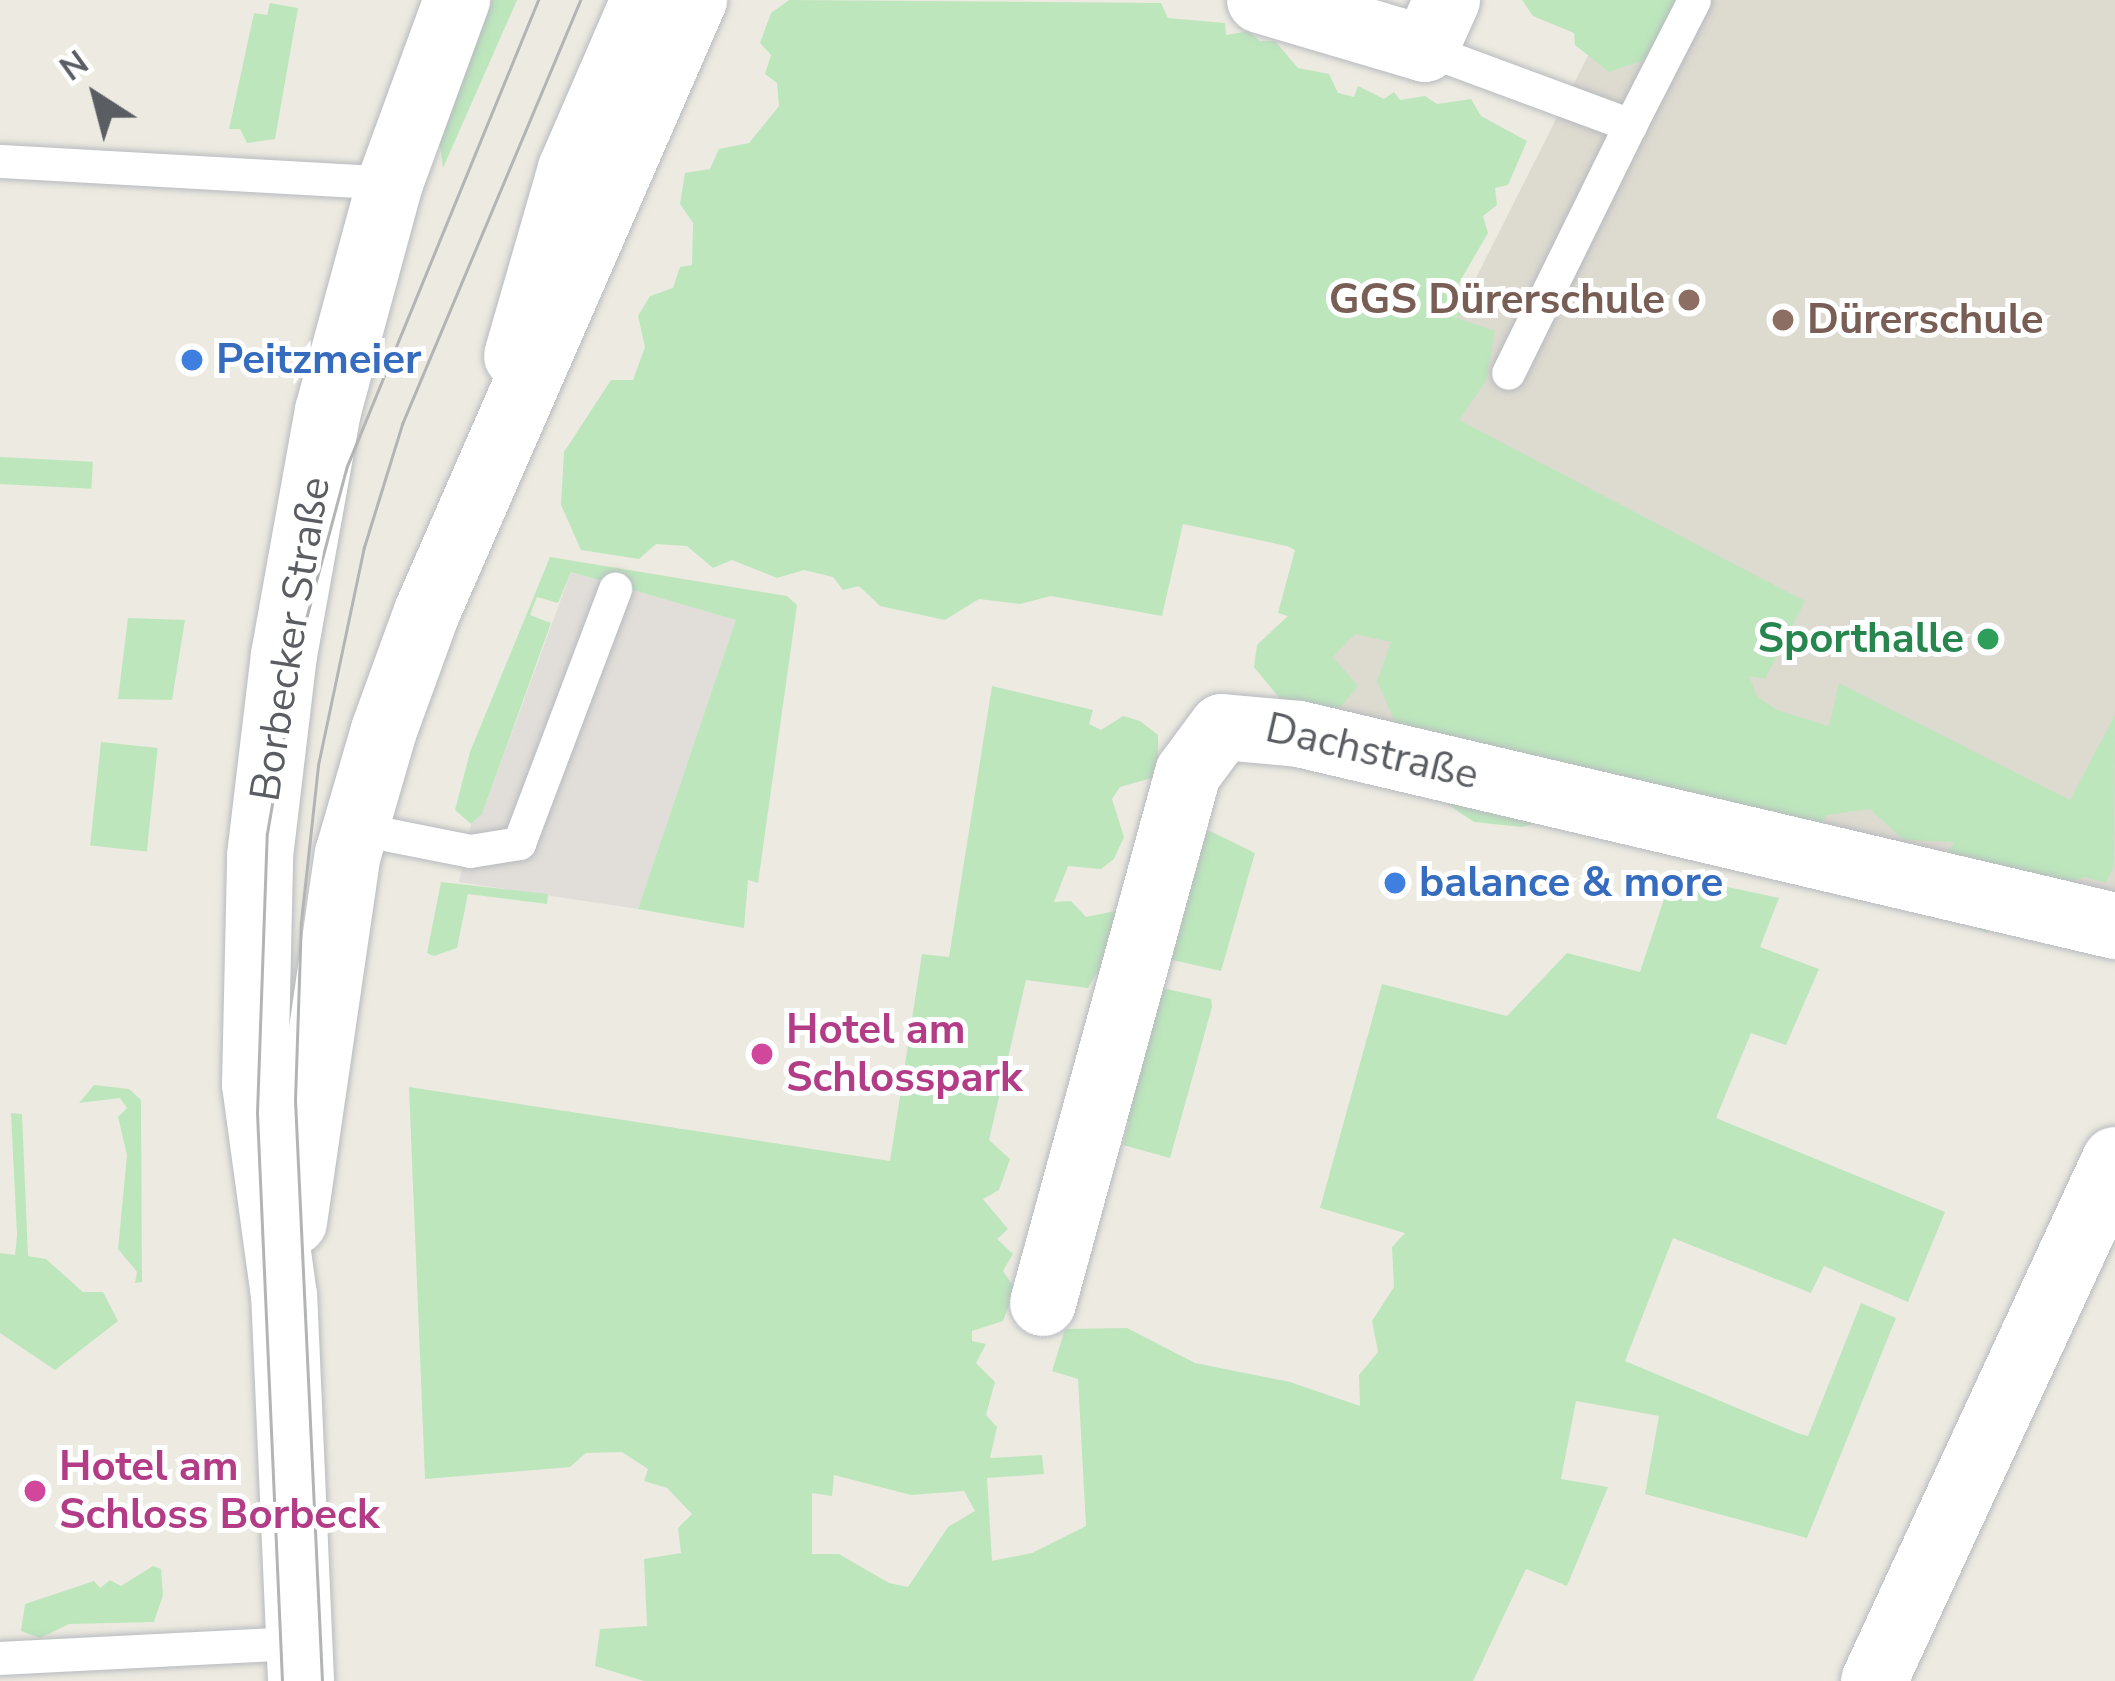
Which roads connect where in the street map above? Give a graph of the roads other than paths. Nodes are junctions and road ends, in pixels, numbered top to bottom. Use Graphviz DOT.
graph roads {
  1 [pos="457,0"];
  2 [pos="644,0"];
  3 [pos="694,0"];
  4 [pos="1260,0"];
  5 [pos="1694,0"];
  6 [pos="1436,25"];
  7 [pos="1630,124"];
  8 [pos="0,161"];
  9 [pos="390,183"];
  10 [pos="1508,373"];
  11 [pos="505,431"];
  12 [pos="615,589"];
  13 [pos="356,828"];
  14 [pos="2115,926"];
  15 [pos="2115,1160"];
  16 [pos="284,1296"];
  17 [pos="1042,1303"];
  18 [pos="0,1658"];
  19 [pos="300,1662"];
  20 [pos="1874,1681"];
  1 -- 9 [label="street, Borbecker Straße"];
  2 -- 11 [label="street, Borbecker Straße"];
  3 -- 11 [label="street, Borbecker Straße"];
  4 -- 6 [label="street"];
  5 -- 7 [label="lane"];
  6 -- 7 [label="lane"];
  7 -- 10 [label="lane"];
  8 -- 9 [label="lane"];
  9 -- 16 [label="street, Borbecker Straße"];
  11 -- 13 [label="street, Borbecker Straße"];
  12 -- 13 [label="lane"];
  13 -- 16 [label="street, Borbecker Straße"];
  14 -- 17 [label="street, Dachstraße"];
  15 -- 20 [label="street"];
  16 -- 19 [label="street, Borbecker Straße"];
  18 -- 19 [label="lane"];
}
